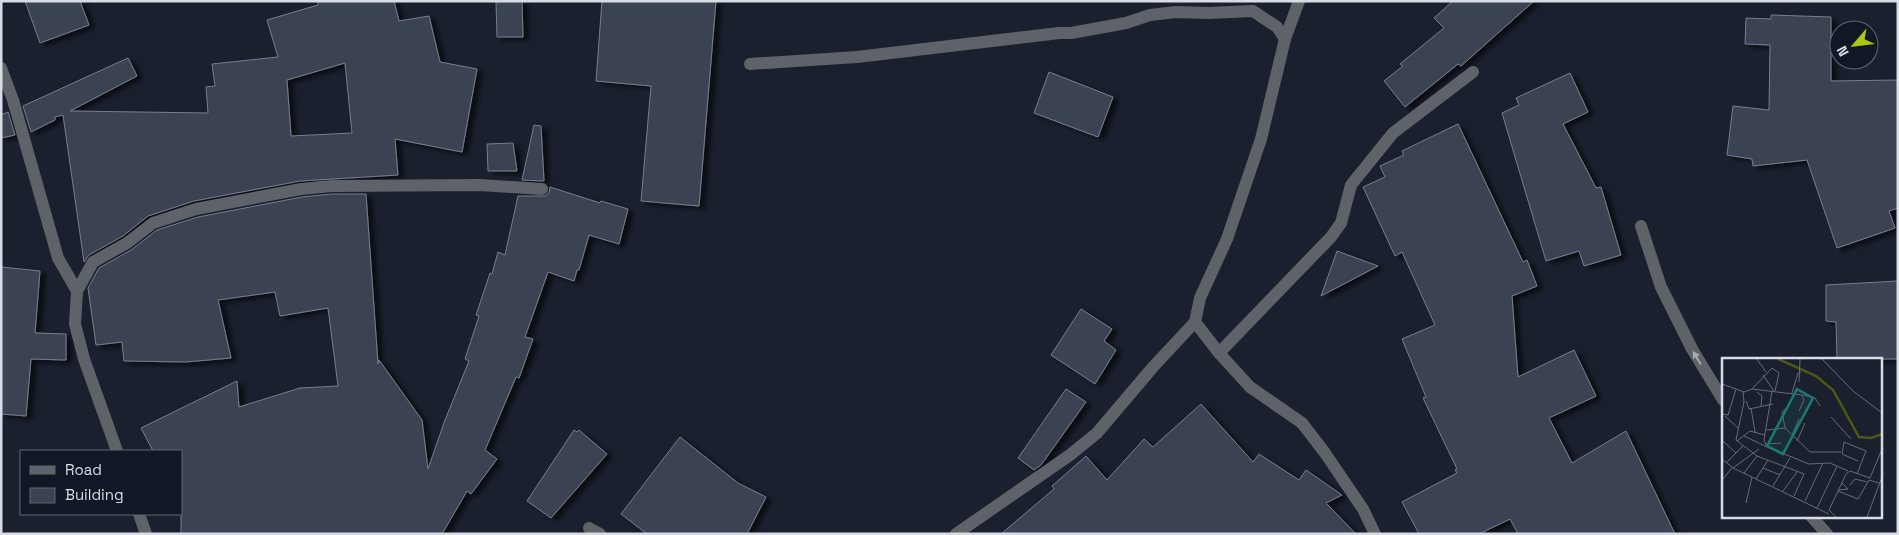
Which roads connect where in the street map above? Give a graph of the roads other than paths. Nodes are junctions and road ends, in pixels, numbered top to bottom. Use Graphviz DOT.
graph roads {
  1 [pos="1299,1"];
  2 [pos="1285,39"];
  3 [pos="750,64"];
  4 [pos="1,68"];
  5 [pos="1473,72"];
  6 [pos="542,189"];
  7 [pos="1641,226"];
  8 [pos="77,291"];
  9 [pos="1195,322"];
  10 [pos="1219,353"];
  11 [pos="1722,398"];
  12 [pos="117,450"];
  13 [pos="139,515"];
  14 [pos="1813,518"];
  15 [pos="146,534"];
  16 [pos="956,534"];
  17 [pos="1375,534"];
  18 [pos="1827,534"];
  1 -- 2 [label="street"];
  2 -- 3 [label="street"];
  2 -- 9 [label="street"];
  4 -- 8 [label="street"];
  5 -- 10 [label="street"];
  6 -- 8 [label="street"];
  11 -- 7 [label="street, one-way"];
  8 -- 12 [label="street"];
  9 -- 10 [label="street"];
  9 -- 16 [label="street"];
  10 -- 17 [label="street"];
  13 -- 15 [label="street"];
  14 -- 18 [label="street"];
}
